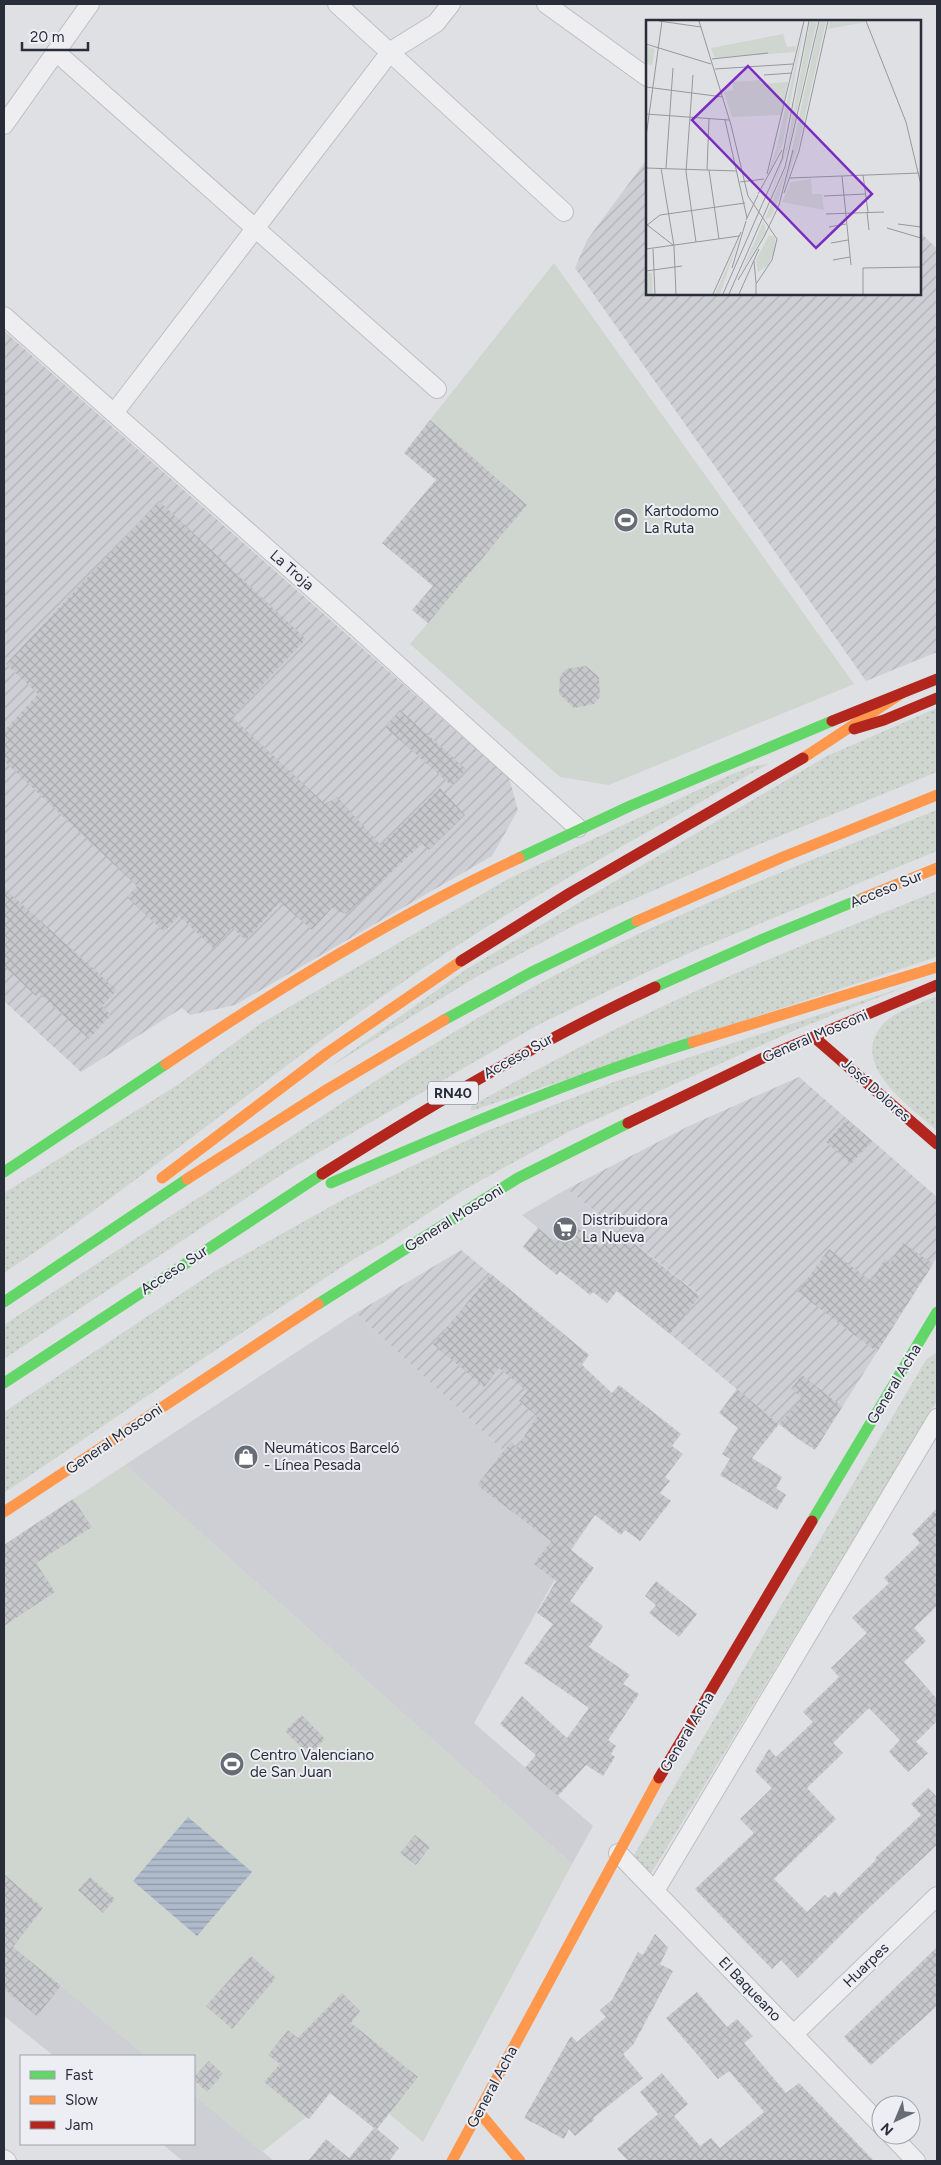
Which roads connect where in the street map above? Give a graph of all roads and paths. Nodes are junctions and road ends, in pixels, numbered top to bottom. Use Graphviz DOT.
graph roads {
  1 [pos="90,4"];
  2 [pos="337,4"];
  3 [pos="451,4"];
  4 [pos="546,4"];
  5 [pos="391,51"];
  6 [pos="56,52"];
  7 [pos="646,76"];
  8 [pos="4,125"];
  9 [pos="564,212"];
  10 [pos="255,228"];
  11 [pos="4,316"];
  12 [pos="437,389"];
  13 [pos="114,413"];
  14 [pos="937,679"];
  15 [pos="902,693"];
  16 [pos="937,698"];
  17 [pos="844,730"];
  18 [pos="804,733"];
  19 [pos="937,794"];
  20 [pos="578,828"];
  21 [pos="937,868"];
  22 [pos="937,967"];
  23 [pos="937,984"];
  24 [pos="814,1037"];
  25 [pos="937,1144"];
  26 [pos="4,1172"];
  27 [pos="151,1187"];
  28 [pos="135,1200"];
  29 [pos="237,1228"];
  30 [pos="27,1286"];
  31 [pos="4,1302"];
  32 [pos="937,1312"];
  33 [pos="4,1383"];
  34 [pos="937,1418"];
  35 [pos="4,1512"];
  36 [pos="618,1853"];
  37 [pos="655,1891"];
  38 [pos="937,1896"];
  39 [pos="794,2034"];
  40 [pos="479,2112"];
  41 [pos="871,2115"];
  42 [pos="900,2145"];
  43 [pos="4,2159"];
  44 [pos="7,2161"];
  45 [pos="452,2161"];
  46 [pos="520,2161"];
  47 [pos="916,2161"];
  1 -- 6 [label="street"];
  2 -- 5 [label="street"];
  3 -- 5 [label="street"];
  4 -- 7 [label="street"];
  5 -- 9 [label="street"];
  5 -- 10 [label="street"];
  6 -- 8 [label="street"];
  6 -- 10 [label="street"];
  10 -- 12 [label="street"];
  10 -- 13 [label="street"];
  11 -- 13 [label="street, La Troja"];
  13 -- 20 [label="street, La Troja"];
  14 -- 15 [label="main road"];
  15 -- 17 [label="main road"];
  15 -- 18 [label="main road"];
  16 -- 17 [label="main road"];
  17 -- 18 [label="main road"];
  17 -- 27 [label="main road"];
  18 -- 20 [label="main road"];
  19 -- 30 [label="main road"];
  20 -- 26 [label="main road"];
  21 -- 29 [label="main road, Acceso Sur / RN40"];
  22 -- 29 [label="main road"];
  23 -- 24 [label="main road, General Mosconi"];
  24 -- 25 [label="main road, José Dolores"];
  24 -- 35 [label="main road, General Mosconi"];
  28 -- 30 [label="main road"];
  29 -- 33 [label="main road, Acceso Sur / RN40"];
  30 -- 31 [label="main road"];
  32 -- 36 [label="main road, General Acha"];
  34 -- 37 [label="street"];
  36 -- 37 [label="street, El Baqueano"];
  36 -- 40 [label="main road, General Acha"];
  37 -- 39 [label="street, El Baqueano"];
  38 -- 39 [label="street, Huarpes"];
  39 -- 41 [label="street, El Baqueano"];
  40 -- 45 [label="main road, General Acha"];
  40 -- 46 [label="main road"];
  42 -- 47 [label="street"];
  43 -- 44 [label="street"];
}
